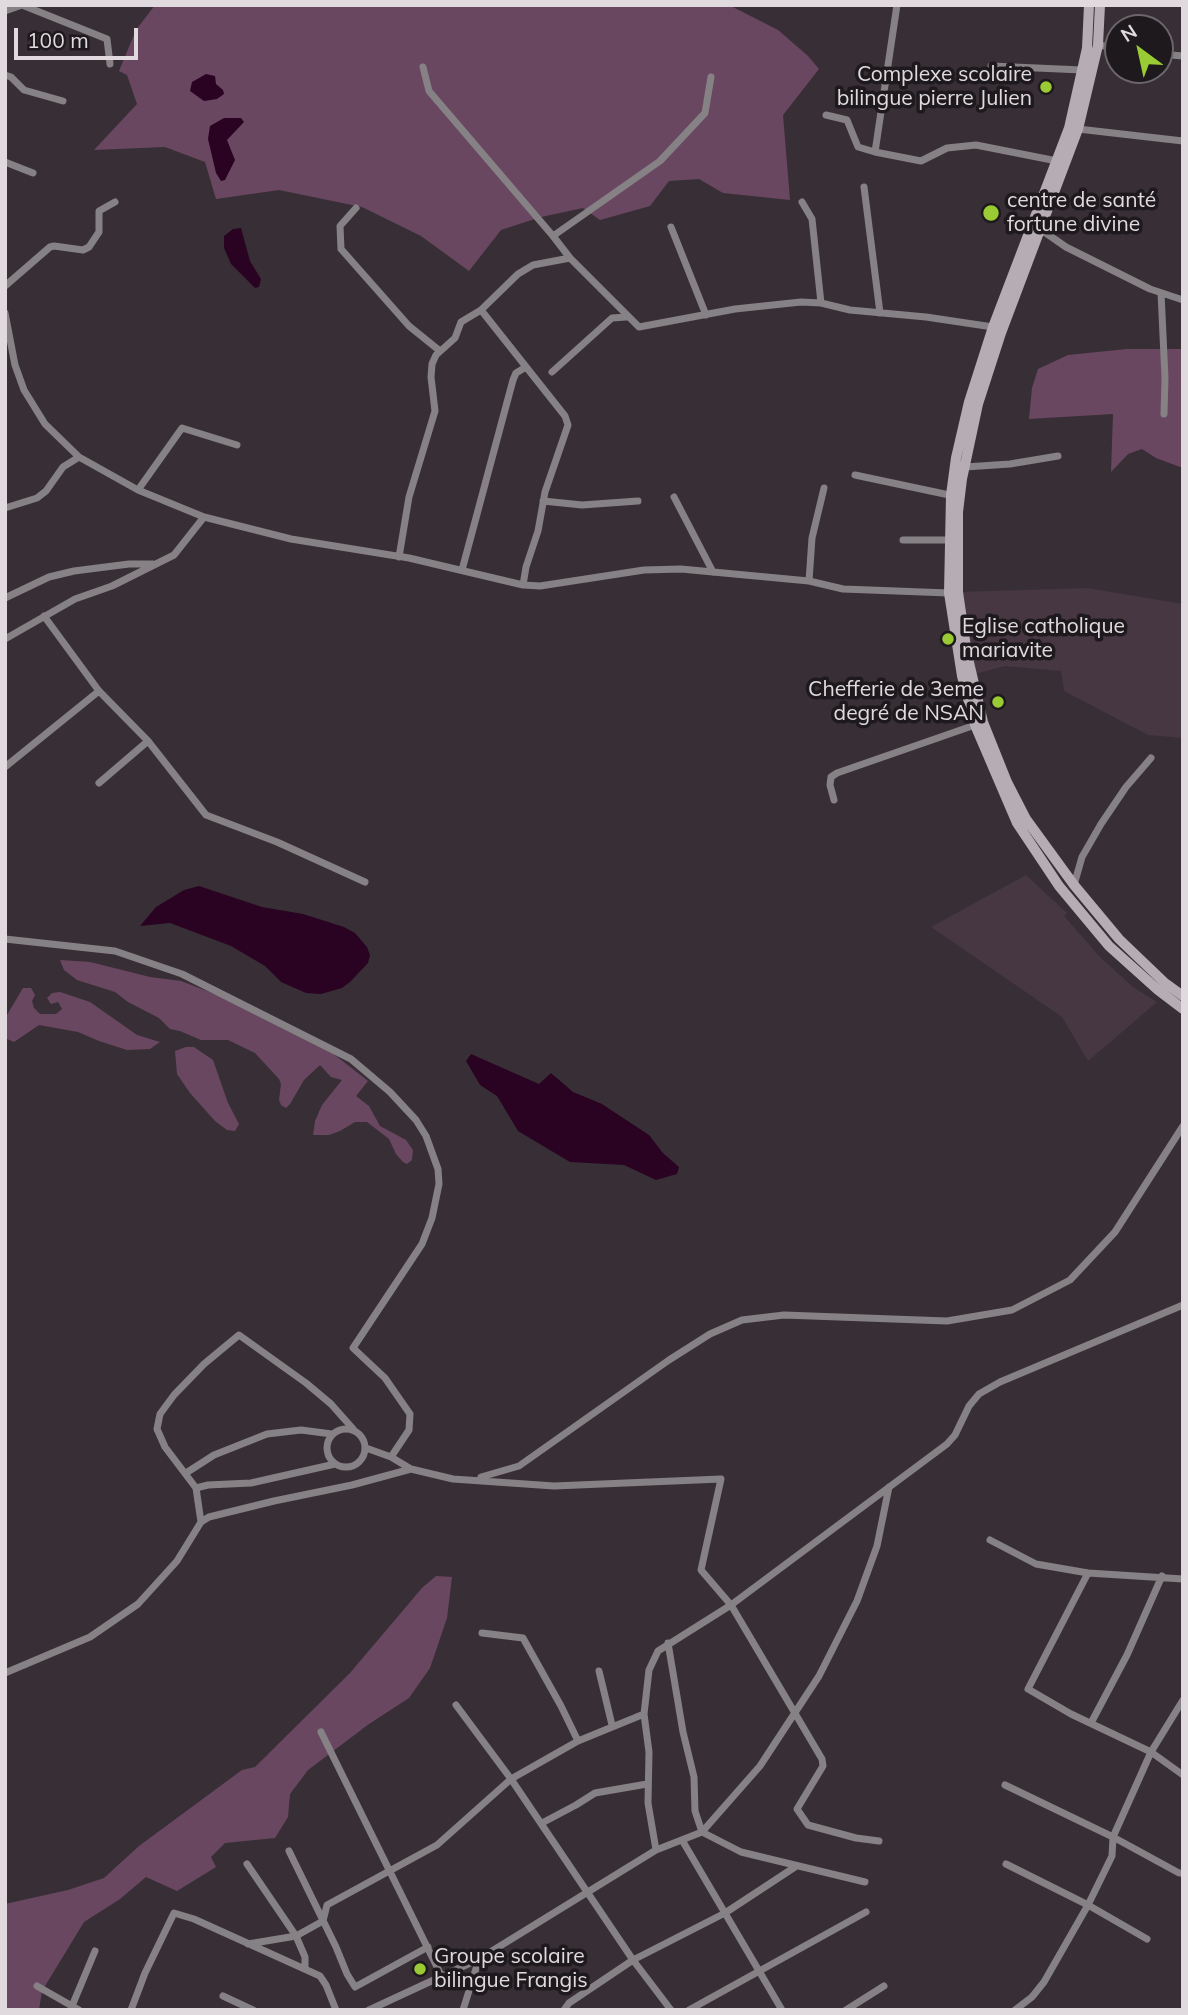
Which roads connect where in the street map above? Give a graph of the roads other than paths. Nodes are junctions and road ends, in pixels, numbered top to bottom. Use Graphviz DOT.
graph roads {
  1 [pos="897,5"];
  2 [pos="1089,5"];
  3 [pos="1100,5"];
  4 [pos="5,11"];
  5 [pos="1098,45"];
  6 [pos="1104,46"];
  7 [pos="110,64"];
  8 [pos="991,66"];
  9 [pos="423,67"];
  10 [pos="1082,70"];
  11 [pos="5,75"];
  12 [pos="711,78"];
  13 [pos="63,101"];
  14 [pos="826,115"];
  15 [pos="1078,129"];
  16 [pos="1183,141"];
  17 [pos="875,152"];
  18 [pos="5,162"];
  19 [pos="1057,162"];
  20 [pos="33,173"];
  21 [pos="864,187"];
  22 [pos="115,202"];
  23 [pos="802,202"];
  24 [pos="356,208"];
  25 [pos="671,227"];
  26 [pos="1040,229"];
  27 [pos="553,236"];
  28 [pos="570,258"];
  29 [pos="5,286"];
  30 [pos="1161,293"];
  31 [pos="1183,300"];
  32 [pos="821,303"];
  33 [pos="481,310"];
  34 [pos="5,313"];
  35 [pos="880,313"];
  36 [pos="706,315"];
  37 [pos="626,317"];
  38 [pos="993,327"];
  39 [pos="7,328"];
  40 [pos="7,339"];
  41 [pos="440,351"];
  42 [pos="526,367"];
  43 [pos="552,372"];
  44 [pos="1164,414"];
  45 [pos="237,445"];
  46 [pos="1058,456"];
  47 [pos="79,457"];
  48 [pos="965,467"];
  49 [pos="855,475"];
  50 [pos="824,488"];
  51 [pos="138,490"];
  52 [pos="955,496"];
  53 [pos="674,497"];
  54 [pos="543,501"];
  55 [pos="638,501"];
  56 [pos="5,508"];
  57 [pos="204,517"];
  58 [pos="903,540"];
  59 [pos="948,540"];
  60 [pos="399,557"];
  61 [pos="158,564"];
  62 [pos="462,570"];
  63 [pos="713,572"];
  64 [pos="809,581"];
  65 [pos="523,585"];
  66 [pos="949,593"];
  67 [pos="5,598"];
  68 [pos="44,616"];
  69 [pos="5,639"];
  70 [pos="99,691"];
  71 [pos="975,725"];
  72 [pos="148,741"];
  73 [pos="1151,758"];
  74 [pos="5,767"];
  75 [pos="99,783"];
  76 [pos="834,800"];
  77 [pos="365,882"];
  78 [pos="1074,886"];
  79 [pos="5,939"];
  80 [pos="1180,991"];
  81 [pos="1183,1009"];
  82 [pos="1183,1126"];
  83 [pos="1183,1305"];
  84 [pos="354,1430"];
  85 [pos="332,1434"];
  86 [pos="366,1448"];
  87 [pos="391,1457"];
  88 [pos="335,1464"];
  89 [pos="411,1469"];
  90 [pos="186,1473"];
  91 [pos="473,1479"];
  92 [pos="889,1487"];
  93 [pos="196,1488"];
  94 [pos="201,1522"];
  95 [pos="990,1540"];
  96 [pos="1088,1573"];
  97 [pos="1162,1576"];
  98 [pos="1183,1579"];
  99 [pos="731,1605"];
  100 [pos="482,1633"];
  101 [pos="668,1643"];
  102 [pos="599,1671"];
  103 [pos="5,1673"];
  104 [pos="1183,1700"];
  105 [pos="456,1704"];
  106 [pos="795,1713"];
  107 [pos="644,1714"];
  108 [pos="1091,1723"];
  109 [pos="612,1725"];
  110 [pos="321,1732"];
  111 [pos="578,1741"];
  112 [pos="1151,1752"];
  113 [pos="1183,1774"];
  114 [pos="511,1779"];
  115 [pos="647,1784"];
  116 [pos="1005,1785"];
  117 [pos="542,1822"];
  118 [pos="702,1832"];
  119 [pos="1112,1837"];
  120 [pos="682,1840"];
  121 [pos="879,1841"];
  122 [pos="656,1850"];
  123 [pos="289,1851"];
  124 [pos="247,1864"];
  125 [pos="1006,1864"];
  126 [pos="795,1866"];
  127 [pos="390,1870"];
  128 [pos="1183,1873"];
  129 [pos="865,1882"];
  130 [pos="587,1892"];
  131 [pos="1088,1905"];
  132 [pos="866,1912"];
  133 [pos="725,1913"];
  134 [pos="323,1921"];
  135 [pos="296,1936"];
  136 [pos="1147,1939"];
  137 [pos="248,1944"];
  138 [pos="428,1947"];
  139 [pos="95,1951"];
  140 [pos="479,1959"];
  141 [pos="633,1960"];
  142 [pos="305,1969"];
  143 [pos="760,1970"];
  144 [pos="442,1977"];
  145 [pos="37,1986"];
  146 [pos="884,1986"];
  147 [pos="222,1996"];
  148 [pos="75,2008"];
  149 [pos="131,2010"];
  150 [pos="253,2010"];
  151 [pos="336,2010"];
  152 [pos="369,2010"];
  153 [pos="463,2010"];
  154 [pos="564,2010"];
  155 [pos="671,2010"];
  156 [pos="690,2010"];
  157 [pos="782,2010"];
  158 [pos="846,2010"];
  159 [pos="1015,2010"];
  1 -- 17 [label="street"];
  2 -- 10 [label="main road"];
  3 -- 5 [label="main road"];
  4 -- 7 [label="street"];
  5 -- 6 [label="street"];
  5 -- 15 [label="main road"];
  8 -- 10 [label="street"];
  9 -- 27 [label="street"];
  10 -- 19 [label="main road"];
  11 -- 13 [label="street"];
  12 -- 27 [label="street"];
  14 -- 17 [label="street"];
  15 -- 16 [label="street"];
  15 -- 26 [label="main road"];
  17 -- 19 [label="street"];
  18 -- 20 [label="street"];
  19 -- 38 [label="main road"];
  21 -- 35 [label="street"];
  22 -- 29 [label="street"];
  23 -- 32 [label="street"];
  24 -- 41 [label="street"];
  25 -- 36 [label="street"];
  26 -- 30 [label="street"];
  26 -- 48 [label="main road"];
  27 -- 28 [label="street"];
  28 -- 33 [label="street"];
  28 -- 37 [label="street"];
  30 -- 31 [label="street"];
  30 -- 44 [label="street"];
  32 -- 35 [label="street"];
  32 -- 36 [label="street"];
  33 -- 41 [label="street"];
  33 -- 42 [label="street"];
  34 -- 39 [label="street"];
  35 -- 38 [label="street"];
  36 -- 37 [label="street"];
  37 -- 43 [label="street"];
  38 -- 52 [label="main road"];
  39 -- 40 [label="street"];
  40 -- 47 [label="street"];
  41 -- 60 [label="street"];
  42 -- 54 [label="street"];
  42 -- 62 [label="street"];
  45 -- 51 [label="street"];
  46 -- 48 [label="street"];
  47 -- 51 [label="street"];
  47 -- 56 [label="street"];
  48 -- 52 [label="main road"];
  49 -- 52 [label="street"];
  50 -- 64 [label="street"];
  51 -- 57 [label="street"];
  52 -- 59 [label="main road"];
  52 -- 78 [label="main road"];
  53 -- 63 [label="street"];
  54 -- 55 [label="street"];
  54 -- 65 [label="street"];
  57 -- 60 [label="street"];
  57 -- 61 [label="street"];
  58 -- 59 [label="street"];
  59 -- 66 [label="main road"];
  60 -- 62 [label="street"];
  61 -- 67 [label="street"];
  61 -- 68 [label="street"];
  62 -- 65 [label="street"];
  63 -- 64 [label="street"];
  63 -- 65 [label="street"];
  64 -- 66 [label="street"];
  66 -- 71 [label="main road"];
  68 -- 69 [label="street"];
  68 -- 70 [label="street"];
  70 -- 72 [label="street"];
  70 -- 74 [label="street"];
  71 -- 76 [label="street"];
  71 -- 81 [label="main road"];
  72 -- 75 [label="street"];
  72 -- 77 [label="street"];
  73 -- 78 [label="street"];
  78 -- 80 [label="main road"];
  79 -- 87 [label="street"];
  82 -- 91 [label="street"];
  83 -- 92 [label="street"];
  84 -- 85 [label="street"];
  84 -- 86 [label="street"];
  84 -- 90 [label="street"];
  85 -- 88 [label="street"];
  85 -- 90 [label="street"];
  86 -- 87 [label="street"];
  86 -- 88 [label="street"];
  87 -- 89 [label="street"];
  88 -- 93 [label="street"];
  89 -- 91 [label="street"];
  89 -- 94 [label="street"];
  90 -- 93 [label="street"];
  91 -- 99 [label="street"];
  92 -- 99 [label="street"];
  92 -- 106 [label="street"];
  93 -- 94 [label="street"];
  94 -- 103 [label="street"];
  95 -- 96 [label="street"];
  96 -- 97 [label="street"];
  96 -- 108 [label="street"];
  97 -- 98 [label="street"];
  97 -- 108 [label="street"];
  99 -- 101 [label="street"];
  99 -- 106 [label="street"];
  100 -- 111 [label="street"];
  101 -- 107 [label="street"];
  101 -- 118 [label="street"];
  102 -- 109 [label="street"];
  104 -- 112 [label="street"];
  105 -- 114 [label="street"];
  106 -- 118 [label="street"];
  106 -- 121 [label="street"];
  107 -- 109 [label="street"];
  107 -- 115 [label="street"];
  108 -- 112 [label="street"];
  109 -- 111 [label="street"];
  110 -- 127 [label="street"];
  111 -- 114 [label="street"];
  112 -- 113 [label="street"];
  112 -- 119 [label="street"];
  114 -- 117 [label="street"];
  114 -- 127 [label="street"];
  115 -- 117 [label="street"];
  115 -- 122 [label="street"];
  116 -- 119 [label="street"];
  117 -- 130 [label="street"];
  118 -- 120 [label="street"];
  118 -- 126 [label="street"];
  119 -- 128 [label="street"];
  119 -- 131 [label="street"];
  120 -- 122 [label="street"];
  120 -- 133 [label="street"];
  122 -- 130 [label="street"];
  123 -- 134 [label="street"];
  124 -- 135 [label="street"];
  125 -- 131 [label="street"];
  126 -- 129 [label="street"];
  126 -- 133 [label="street"];
  127 -- 134 [label="street"];
  127 -- 138 [label="street"];
  130 -- 140 [label="street"];
  130 -- 141 [label="street"];
  131 -- 136 [label="street"];
  131 -- 159 [label="street"];
  132 -- 143 [label="street"];
  133 -- 141 [label="street"];
  133 -- 143 [label="street"];
  134 -- 135 [label="street"];
  134 -- 138 [label="street"];
  135 -- 137 [label="street"];
  135 -- 142 [label="street"];
  137 -- 142 [label="street"];
  137 -- 149 [label="street"];
  138 -- 144 [label="street"];
  139 -- 148 [label="street"];
  140 -- 144 [label="street"];
  140 -- 153 [label="street"];
  141 -- 154 [label="street"];
  141 -- 155 [label="street"];
  142 -- 151 [label="street"];
  143 -- 156 [label="street"];
  143 -- 157 [label="street"];
  144 -- 152 [label="street"];
  145 -- 148 [label="street"];
  146 -- 158 [label="street"];
  147 -- 150 [label="street"];
}
